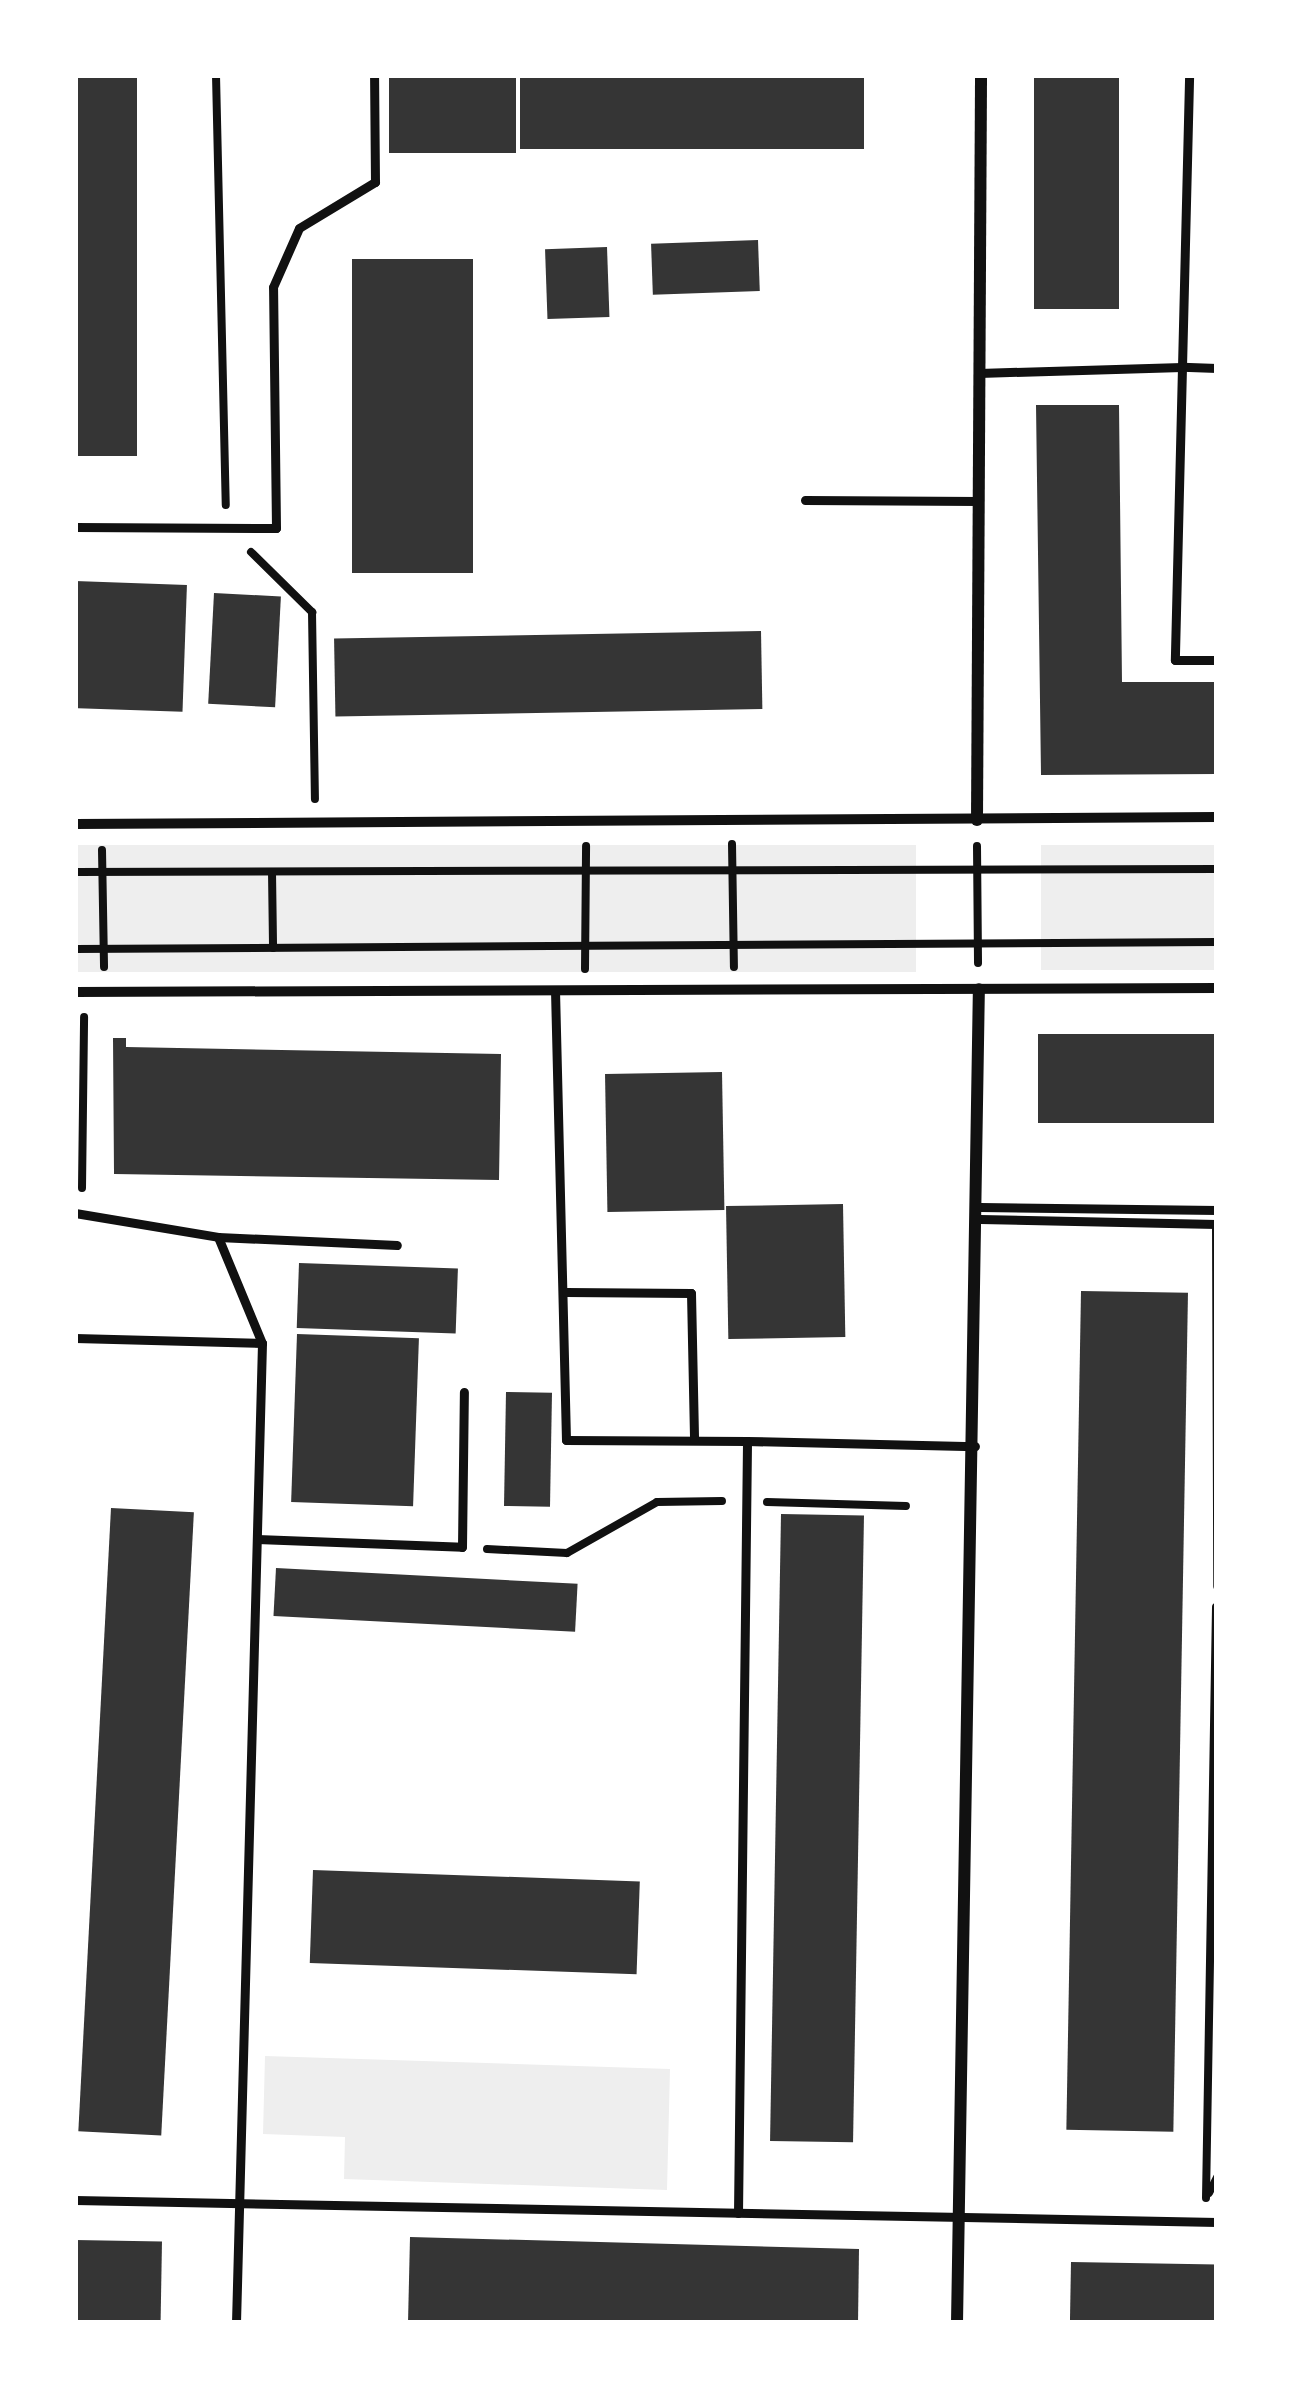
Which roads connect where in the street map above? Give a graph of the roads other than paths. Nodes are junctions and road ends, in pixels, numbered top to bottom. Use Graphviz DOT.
graph roads {
  1 [pos="374,75"];
  2 [pos="981,75"];
  3 [pos="1189,75"];
  4 [pos="1181,367"];
  5 [pos="1217,368"];
  6 [pos="980,373"];
  7 [pos="805,500"];
  8 [pos="979,501"];
  9 [pos="75,527"];
  10 [pos="1217,660"];
  11 [pos="1217,818"];
  12 [pos="977,820"];
  13 [pos="75,824"];
  14 [pos="1217,988"];
  15 [pos="979,989"];
  16 [pos="555,990"];
  17 [pos="79,992"];
  18 [pos="1217,1210"];
  19 [pos="980,1213"];
  20 [pos="78,1214"];
  21 [pos="218,1237"];
  22 [pos="397,1245"];
  23 [pos="566,1292"];
  24 [pos="75,1338"];
  25 [pos="262,1343"];
  26 [pos="464,1392"];
  27 [pos="694,1438"];
  28 [pos="747,1441"];
  29 [pos="975,1446"];
  30 [pos="257,1538"];
  31 [pos="1217,1586"];
  32 [pos="75,2200"];
  33 [pos="240,2204"];
  34 [pos="738,2213"];
  35 [pos="957,2217"];
  36 [pos="1217,2222"];
  37 [pos="236,2323"];
  38 [pos="957,2323"];
  1 -- 9 [label="lane"];
  2 -- 6 [label="street"];
  3 -- 4 [label="lane"];
  4 -- 5 [label="lane"];
  4 -- 6 [label="lane"];
  4 -- 10 [label="lane"];
  6 -- 8 [label="street"];
  7 -- 8 [label="lane"];
  8 -- 12 [label="street"];
  11 -- 12 [label="street"];
  12 -- 13 [label="street"];
  14 -- 15 [label="street"];
  15 -- 16 [label="street"];
  15 -- 19 [label="street"];
  16 -- 17 [label="street"];
  16 -- 23 [label="lane"];
  18 -- 19 [label="lane"];
  19 -- 29 [label="street"];
  19 -- 31 [label="lane"];
  20 -- 21 [label="lane"];
  21 -- 22 [label="lane"];
  21 -- 25 [label="lane"];
  23 -- 27 [label="lane"];
  23 -- 27 [label="lane"];
  24 -- 25 [label="lane"];
  25 -- 30 [label="lane"];
  26 -- 30 [label="lane"];
  27 -- 28 [label="lane"];
  28 -- 29 [label="lane"];
  28 -- 34 [label="lane"];
  29 -- 35 [label="street"];
  30 -- 33 [label="lane"];
  32 -- 33 [label="lane"];
  33 -- 34 [label="lane"];
  33 -- 37 [label="lane"];
  34 -- 35 [label="lane"];
  35 -- 36 [label="lane"];
  35 -- 38 [label="street"];
}
